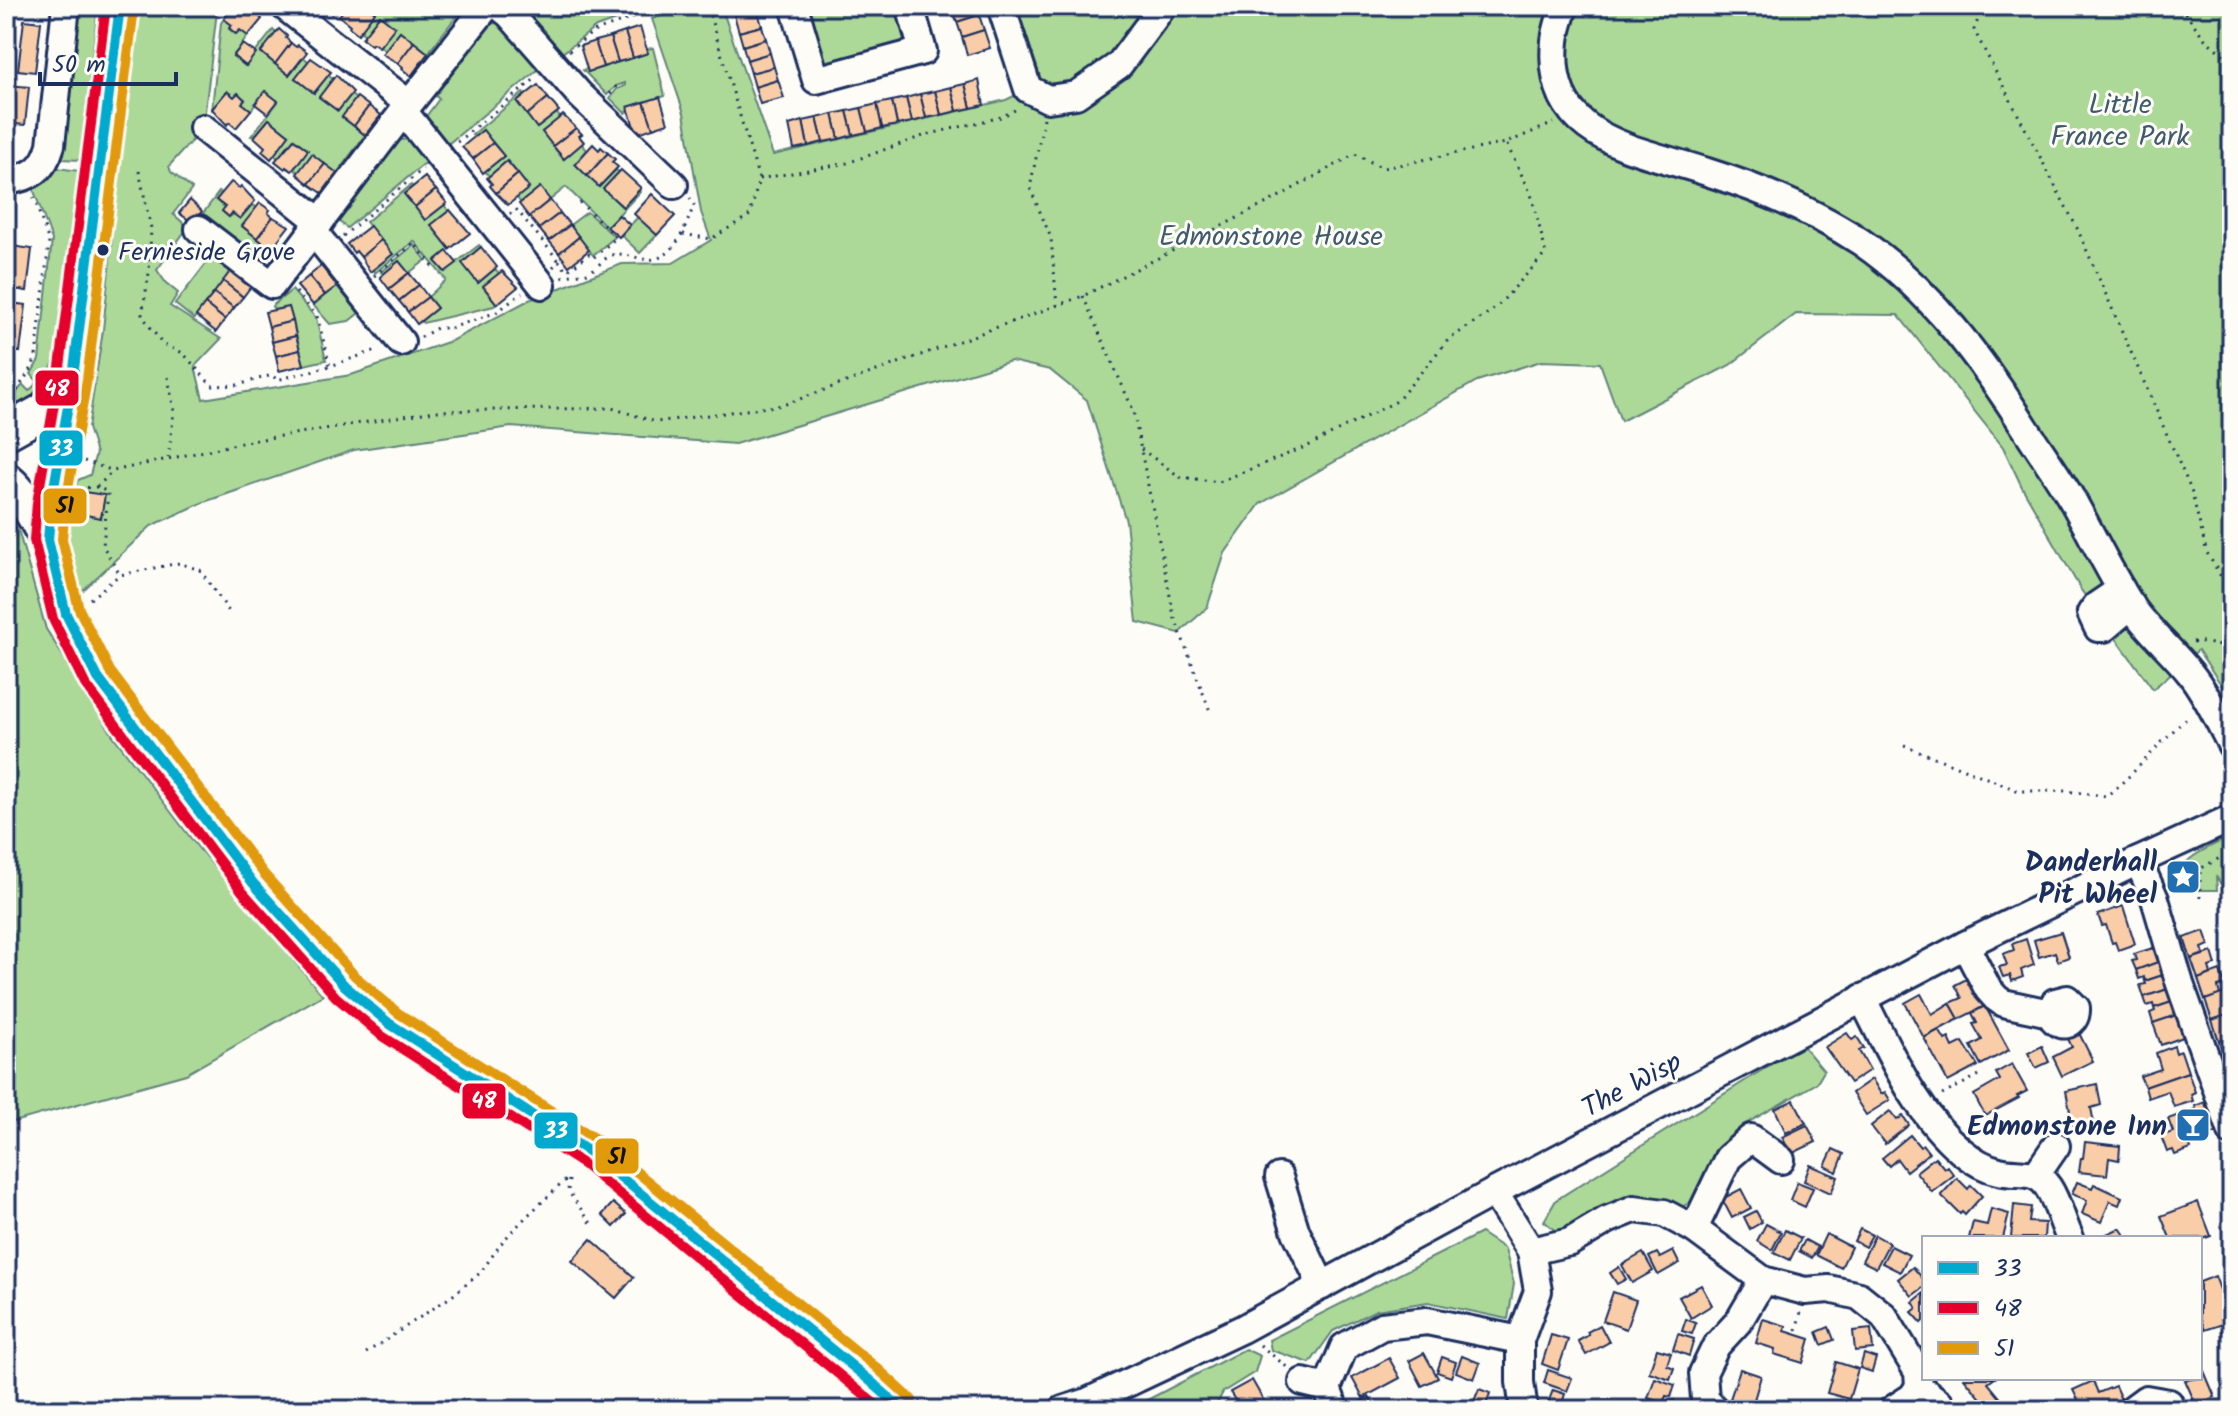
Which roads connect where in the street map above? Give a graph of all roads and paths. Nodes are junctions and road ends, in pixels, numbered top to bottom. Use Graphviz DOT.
graph roads {
  1 [pos="66,6"];
  2 [pos="120,6"];
  3 [pos="284,6"];
  4 [pos="487,6"];
  5 [pos="499,6"];
  6 [pos="666,6"];
  7 [pos="707,6"];
  8 [pos="794,6"];
  9 [pos="910,6"];
  10 [pos="1001,6"];
  11 [pos="1163,6"];
  12 [pos="1564,6"];
  13 [pos="1983,6"];
  14 [pos="2180,6"];
  15 [pos="2232,62"];
  16 [pos="554,64"];
  17 [pos="1045,97"];
  18 [pos="406,108"];
  19 [pos="1574,115"];
  20 [pos="203,128"];
  21 [pos="1506,143"];
  22 [pos="439,156"];
  23 [pos="16,178"];
  24 [pos="759,179"];
  25 [pos="674,185"];
  26 [pos="577,200"];
  27 [pos="199,229"];
  28 [pos="320,234"];
  29 [pos="683,234"];
  30 [pos="435,269"];
  31 [pos="281,273"];
  32 [pos="540,282"];
  33 [pos="359,289"];
  34 [pos="1083,296"];
  35 [pos="1057,306"];
  36 [pos="401,342"];
  37 [pos="330,366"];
  38 [pos="73,377"];
  39 [pos="168,377"];
  40 [pos="11,434"];
  41 [pos="1141,449"];
  42 [pos="70,456"];
  43 [pos="168,460"];
  44 [pos="113,471"];
  45 [pos="6,480"];
  46 [pos="72,486"];
  47 [pos="97,487"];
  48 [pos="48,540"];
  49 [pos="120,575"];
  50 [pos="2232,595"];
  51 [pos="230,613"];
  52 [pos="66,614"];
  53 [pos="2232,649"];
  54 [pos="2171,651"];
  55 [pos="2207,701"];
  56 [pos="1211,714"];
  57 [pos="1904,745"];
  58 [pos="2232,746"];
  59 [pos="2232,818"];
  60 [pos="2232,851"];
  61 [pos="2138,861"];
  62 [pos="2200,898"];
  63 [pos="1965,945"];
  64 [pos="1862,998"];
  65 [pos="2050,1013"];
  66 [pos="1983,1073"];
  67 [pos="1921,1107"];
  68 [pos="2232,1132"];
  69 [pos="2056,1146"];
  70 [pos="1781,1160"];
  71 [pos="580,1165"];
  72 [pos="2036,1175"];
  73 [pos="1279,1177"];
  74 [pos="1494,1192"];
  75 [pos="591,1223"];
  76 [pos="1694,1229"];
  77 [pos="2069,1236"];
  78 [pos="1531,1251"];
  79 [pos="746,1279"];
  80 [pos="1763,1280"];
  81 [pos="1322,1286"];
  82 [pos="1802,1305"];
  83 [pos="1242,1329"];
  84 [pos="1796,1330"];
  85 [pos="1520,1340"];
  86 [pos="366,1353"];
  87 [pos="1919,1387"];
  88 [pos="1322,1393"];
  89 [pos="1940,1403"];
  90 [pos="903,1410"];
  91 [pos="918,1410"];
  92 [pos="1063,1410"];
  93 [pos="1524,1410"];
  94 [pos="1715,1410"];
  95 [pos="1892,1410"];
  1 -- 23 [label="street"];
  2 -- 38 [label="main road"];
  3 -- 18 [label="street"];
  4 -- 18 [label="street"];
  5 -- 16 [label="street"];
  6 -- 16 [label="path"];
  7 -- 24 [label="path"];
  8 -- 9 [label="street"];
  10 -- 17 [label="street"];
  11 -- 17 [label="street"];
  12 -- 19 [label="street"];
  13 -- 50 [label="path"];
  14 -- 15 [label="path"];
  16 -- 22 [label="path"];
  16 -- 25 [label="street"];
  17 -- 24 [label="path"];
  17 -- 35 [label="path"];
  18 -- 22 [label="street"];
  18 -- 28 [label="street"];
  19 -- 21 [label="path"];
  19 -- 54 [label="street"];
  20 -- 28 [label="street"];
  21 -- 34 [label="path"];
  21 -- 41 [label="path"];
  22 -- 28 [label="path"];
  22 -- 32 [label="street"];
  23 -- 40 [label="path"];
  24 -- 29 [label="path"];
  26 -- 32 [label="path"];
  27 -- 31 [label="street"];
  28 -- 31 [label="street"];
  28 -- 33 [label="street"];
  30 -- 33 [label="path"];
  31 -- 37 [label="path"];
  33 -- 36 [label="street"];
  34 -- 35 [label="path"];
  34 -- 41 [label="path"];
  35 -- 43 [label="path"];
  38 -- 40 [label="main road"];
  38 -- 42 [label="main road"];
  39 -- 43 [label="path"];
  40 -- 42 [label="main road"];
  41 -- 56 [label="path"];
  42 -- 44 [label="path"];
  42 -- 48 [label="main road"];
  43 -- 44 [label="path"];
  44 -- 47 [label="path"];
  45 -- 48 [label="main road"];
  46 -- 47 [label="path"];
  47 -- 49 [label="path"];
  48 -- 52 [label="main road"];
  49 -- 51 [label="path"];
  49 -- 52 [label="path"];
  52 -- 71 [label="main road"];
  53 -- 54 [label="path"];
  54 -- 55 [label="street"];
  55 -- 57 [label="path"];
  55 -- 58 [label="street"];
  59 -- 61 [label="street, The Wisp"];
  60 -- 62 [label="path"];
  61 -- 63 [label="street, The Wisp"];
  61 -- 68 [label="street"];
  63 -- 64 [label="street, The Wisp"];
  63 -- 65 [label="street"];
  64 -- 67 [label="street"];
  64 -- 74 [label="street, The Wisp"];
  66 -- 67 [label="path"];
  67 -- 72 [label="street"];
  69 -- 72 [label="street"];
  70 -- 76 [label="street"];
  71 -- 75 [label="path"];
  71 -- 79 [label="main road"];
  71 -- 86 [label="path"];
  72 -- 77 [label="street"];
  73 -- 81 [label="street"];
  74 -- 78 [label="street"];
  74 -- 81 [label="street, The Wisp"];
  76 -- 78 [label="street"];
  76 -- 80 [label="street"];
  78 -- 85 [label="street"];
  79 -- 90 [label="main road"];
  79 -- 91 [label="street"];
  80 -- 87 [label="street"];
  80 -- 94 [label="street"];
  81 -- 83 [label="street, The Wisp"];
  82 -- 84 [label="path"];
  83 -- 88 [label="path"];
  83 -- 92 [label="street, The Wisp"];
  85 -- 88 [label="street"];
  85 -- 93 [label="street"];
  87 -- 89 [label="street"];
  87 -- 95 [label="street"];
}
